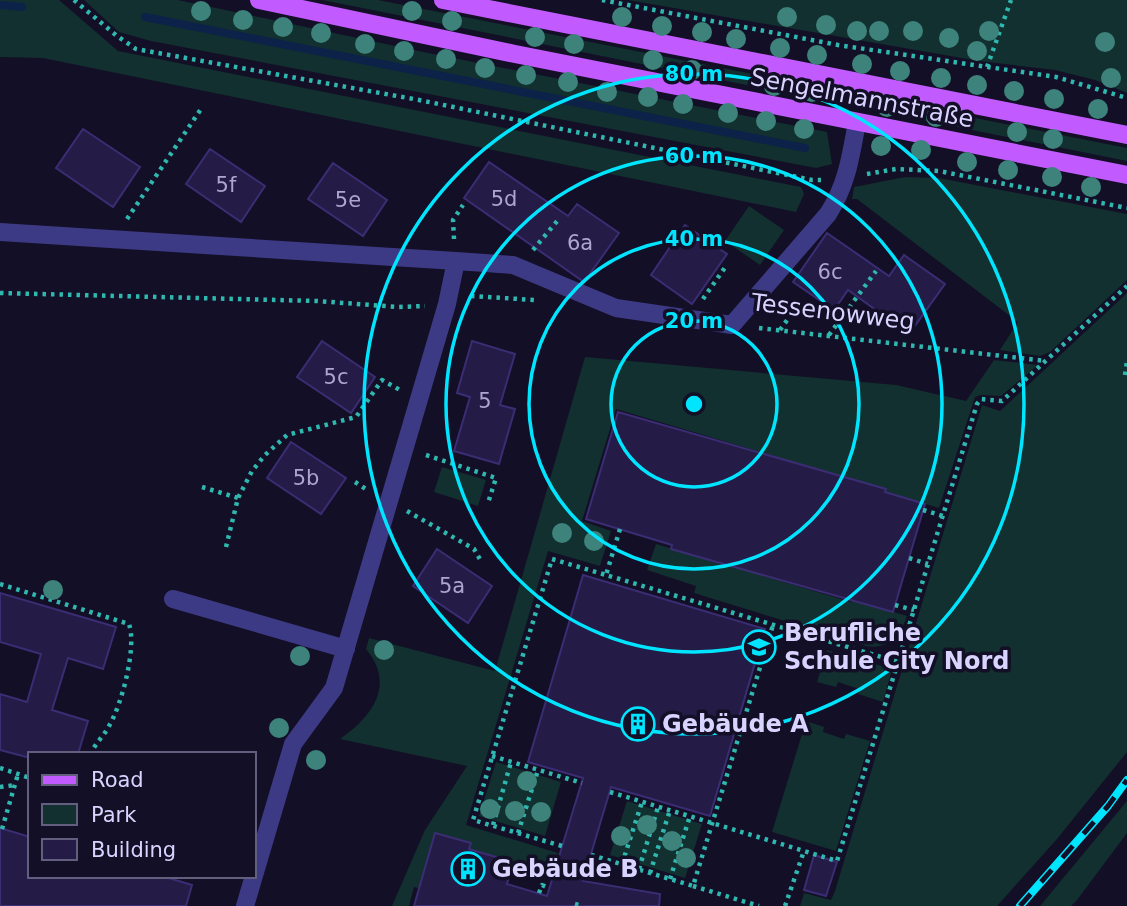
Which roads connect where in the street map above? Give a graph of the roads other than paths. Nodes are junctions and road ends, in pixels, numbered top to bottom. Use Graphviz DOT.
graph roads {
  1 [pos="259,0"];
  2 [pos="443,0"];
  3 [pos="857,122"];
  4 [pos="1127,135"];
  5 [pos="1127,175"];
  6 [pos="0,232"];
  7 [pos="456,261"];
  8 [pos="173,599"];
  9 [pos="346,649"];
  10 [pos="256,869"];
  11 [pos="253,878"];
  12 [pos="245,906"];
  1 -- 3 [label="main road, Sengelmannstraße"];
  2 -- 4 [label="main road, Sengelmannstraße"];
  3 -- 5 [label="main road, Sengelmannstraße"];
  3 -- 7 [label="street, Tessenowweg"];
  6 -- 7 [label="street, Tessenowweg"];
  7 -- 9 [label="street"];
  8 -- 9 [label="street"];
  9 -- 10 [label="street"];
  11 -- 12 [label="street"];
}
